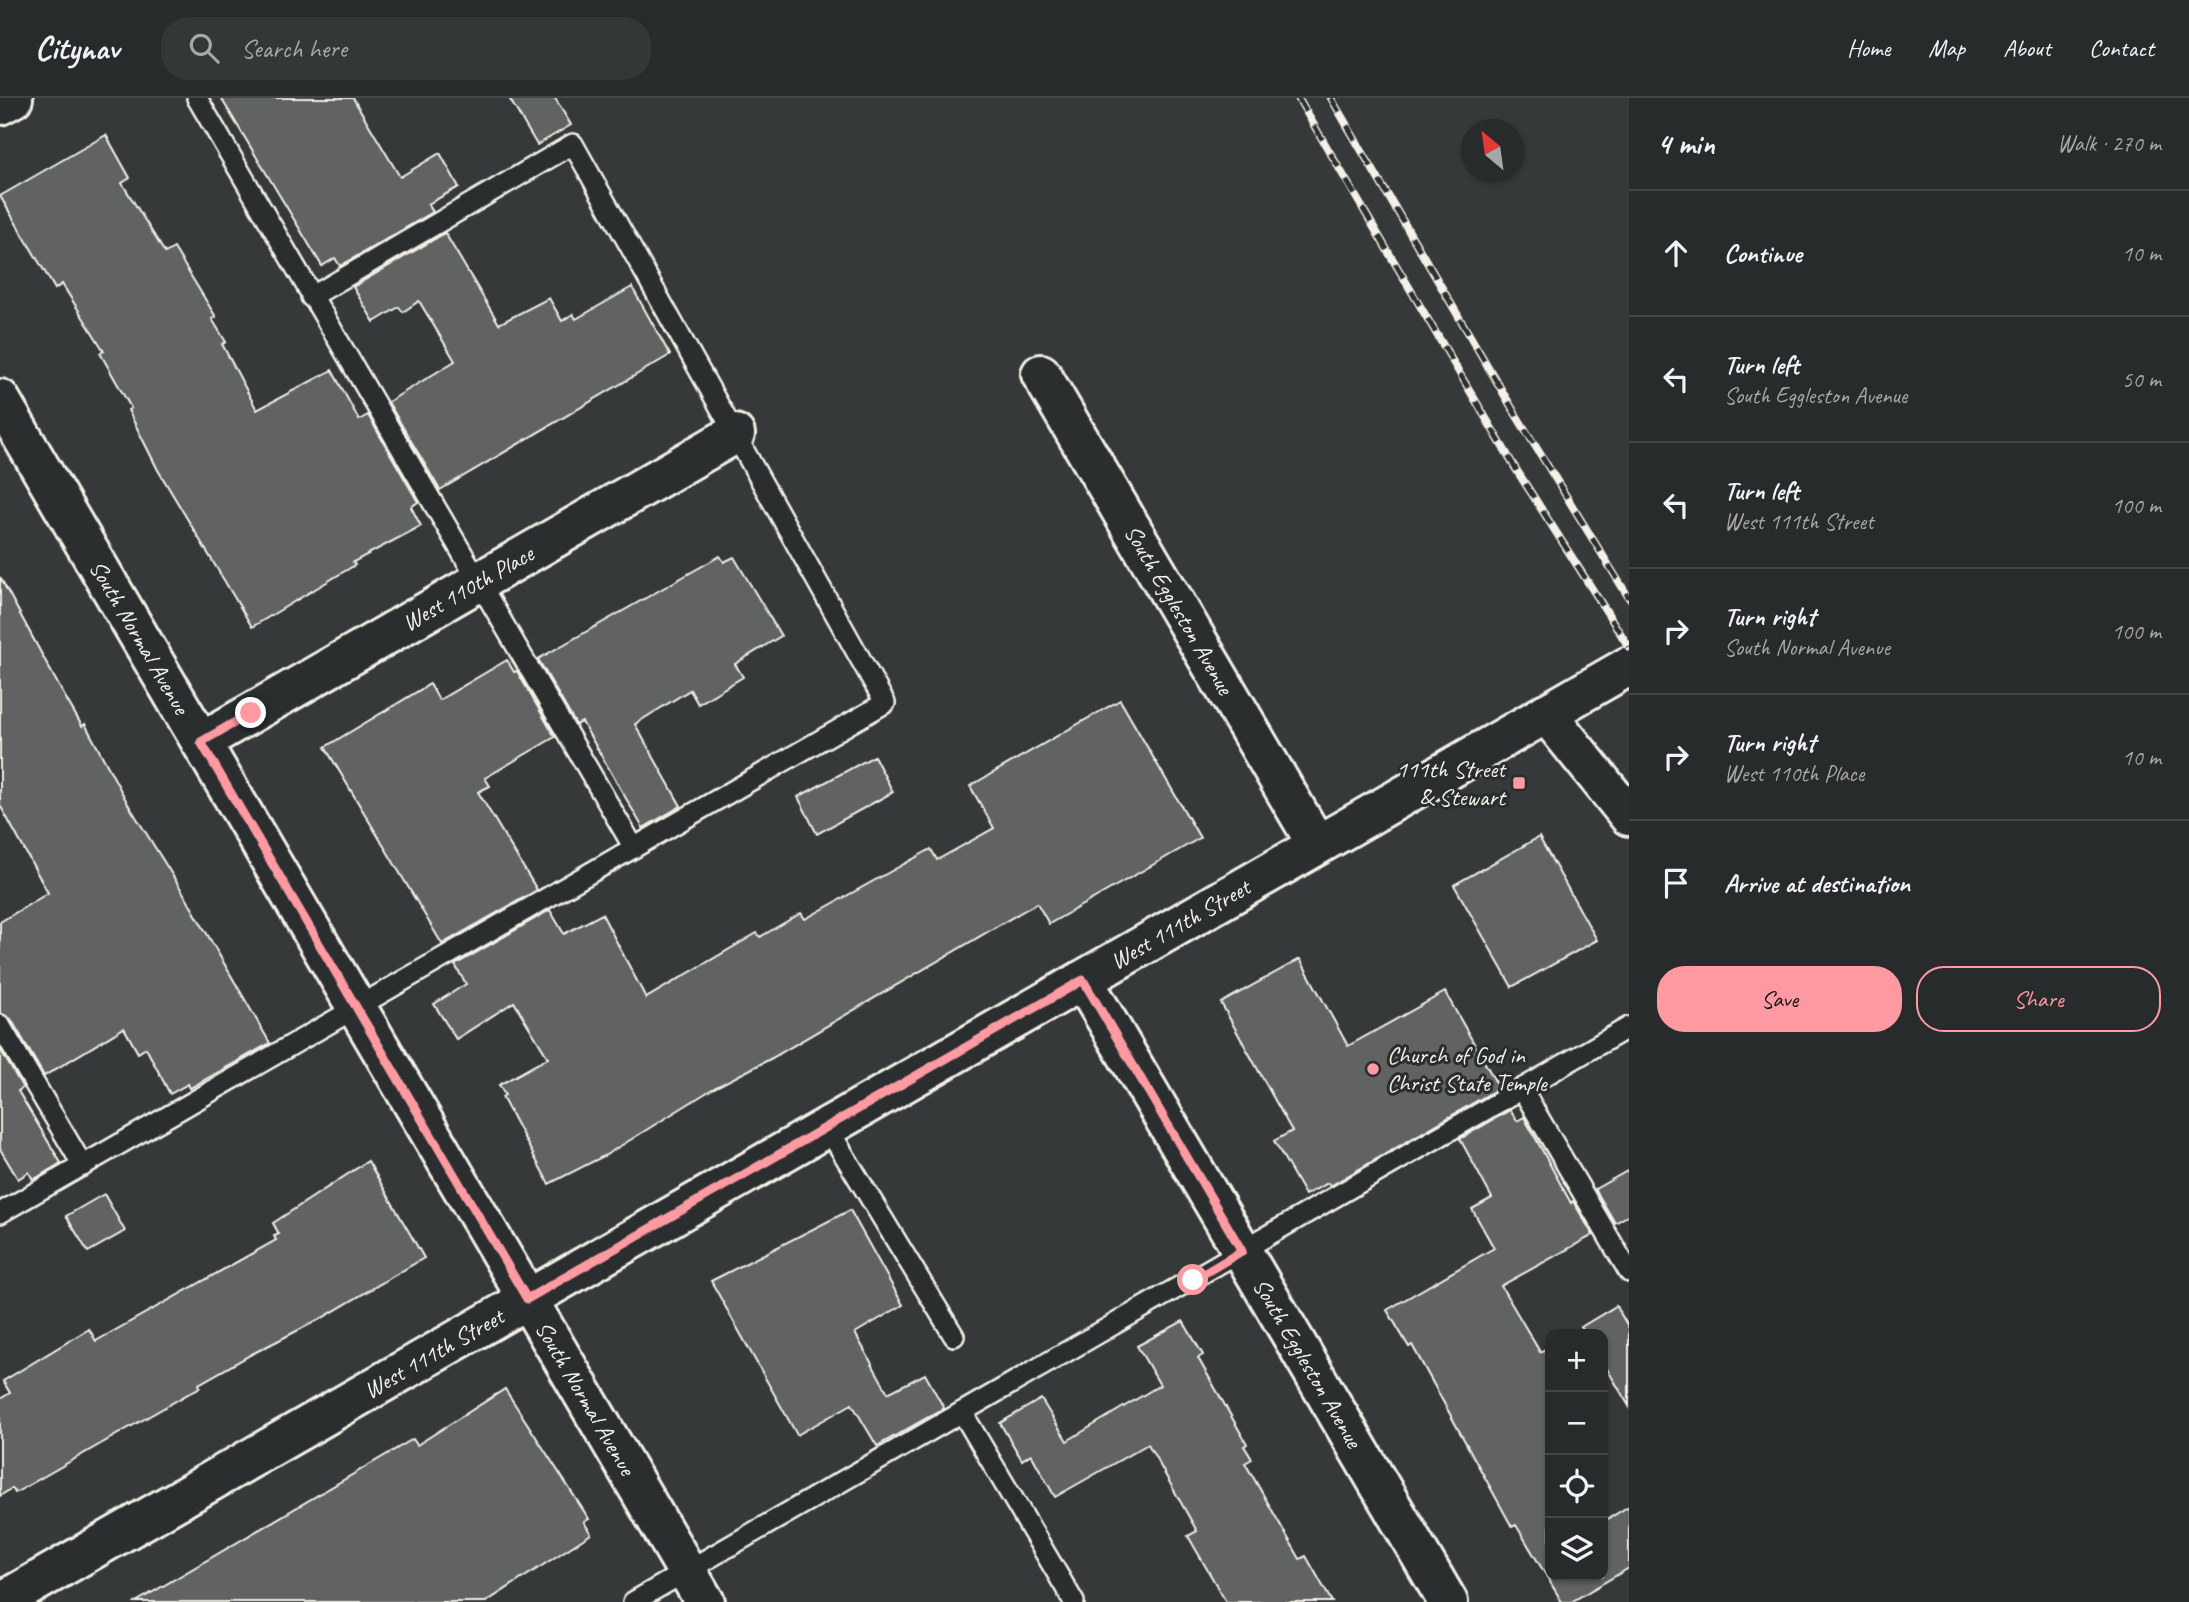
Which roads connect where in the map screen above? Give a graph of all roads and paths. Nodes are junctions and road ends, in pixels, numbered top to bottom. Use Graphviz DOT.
graph roads {
  1 [pos="13,98"];
  2 [pos="197,98"];
  3 [pos="0,105"];
  4 [pos="311,297"];
  5 [pos="1041,374"];
  6 [pos="0,399"];
  7 [pos="735,434"];
  8 [pos="478,582"];
  9 [pos="1629,666"];
  10 [pos="1546,713"];
  11 [pos="201,742"];
  12 [pos="1629,816"];
  13 [pos="1317,845"];
  14 [pos="634,848"];
  15 [pos="1083,980"];
  16 [pos="356,1008"];
  17 [pos="0,1025"];
  18 [pos="1629,1027"];
  19 [pos="1522,1089"];
  20 [pos="827,1127"];
  21 [pos="83,1166"];
  22 [pos="0,1213"];
  23 [pos="1242,1251"];
  24 [pos="1629,1272"];
  25 [pos="527,1299"];
  26 [pos="954,1336"];
  27 [pos="962,1412"];
  28 [pos="696,1587"];
  29 [pos="1,1602"];
  30 [pos="634,1602"];
  31 [pos="1074,1602"];
  32 [pos="1448,1602"];
  1 -- 3 [label="street"];
  2 -- 4 [label="lane"];
  4 -- 7 [label="lane"];
  4 -- 8 [label="lane"];
  5 -- 13 [label="street, South Eggleston Avenue"];
  6 -- 11 [label="street, South Normal Avenue"];
  7 -- 8 [label="street, West 110th Place"];
  7 -- 14 [label="lane"];
  8 -- 11 [label="street, West 110th Place"];
  8 -- 14 [label="lane"];
  9 -- 10 [label="street, West 111th Street"];
  10 -- 12 [label="street"];
  10 -- 13 [label="street, West 111th Street"];
  11 -- 16 [label="street, South Normal Avenue"];
  13 -- 15 [label="street, West 111th Street"];
  14 -- 16 [label="lane"];
  15 -- 20 [label="street, West 111th Street"];
  15 -- 23 [label="street, South Eggleston Avenue"];
  16 -- 21 [label="lane"];
  16 -- 25 [label="street, South Normal Avenue"];
  17 -- 21 [label="lane"];
  18 -- 19 [label="lane"];
  19 -- 23 [label="lane"];
  19 -- 24 [label="lane"];
  20 -- 25 [label="street, West 111th Street"];
  20 -- 26 [label="lane"];
  21 -- 22 [label="lane"];
  23 -- 27 [label="lane"];
  23 -- 32 [label="street, South Eggleston Avenue"];
  25 -- 28 [label="street, South Normal Avenue"];
  25 -- 29 [label="street, West 111th Street"];
  27 -- 28 [label="lane"];
  27 -- 31 [label="lane"];
  28 -- 30 [label="lane"];
}
